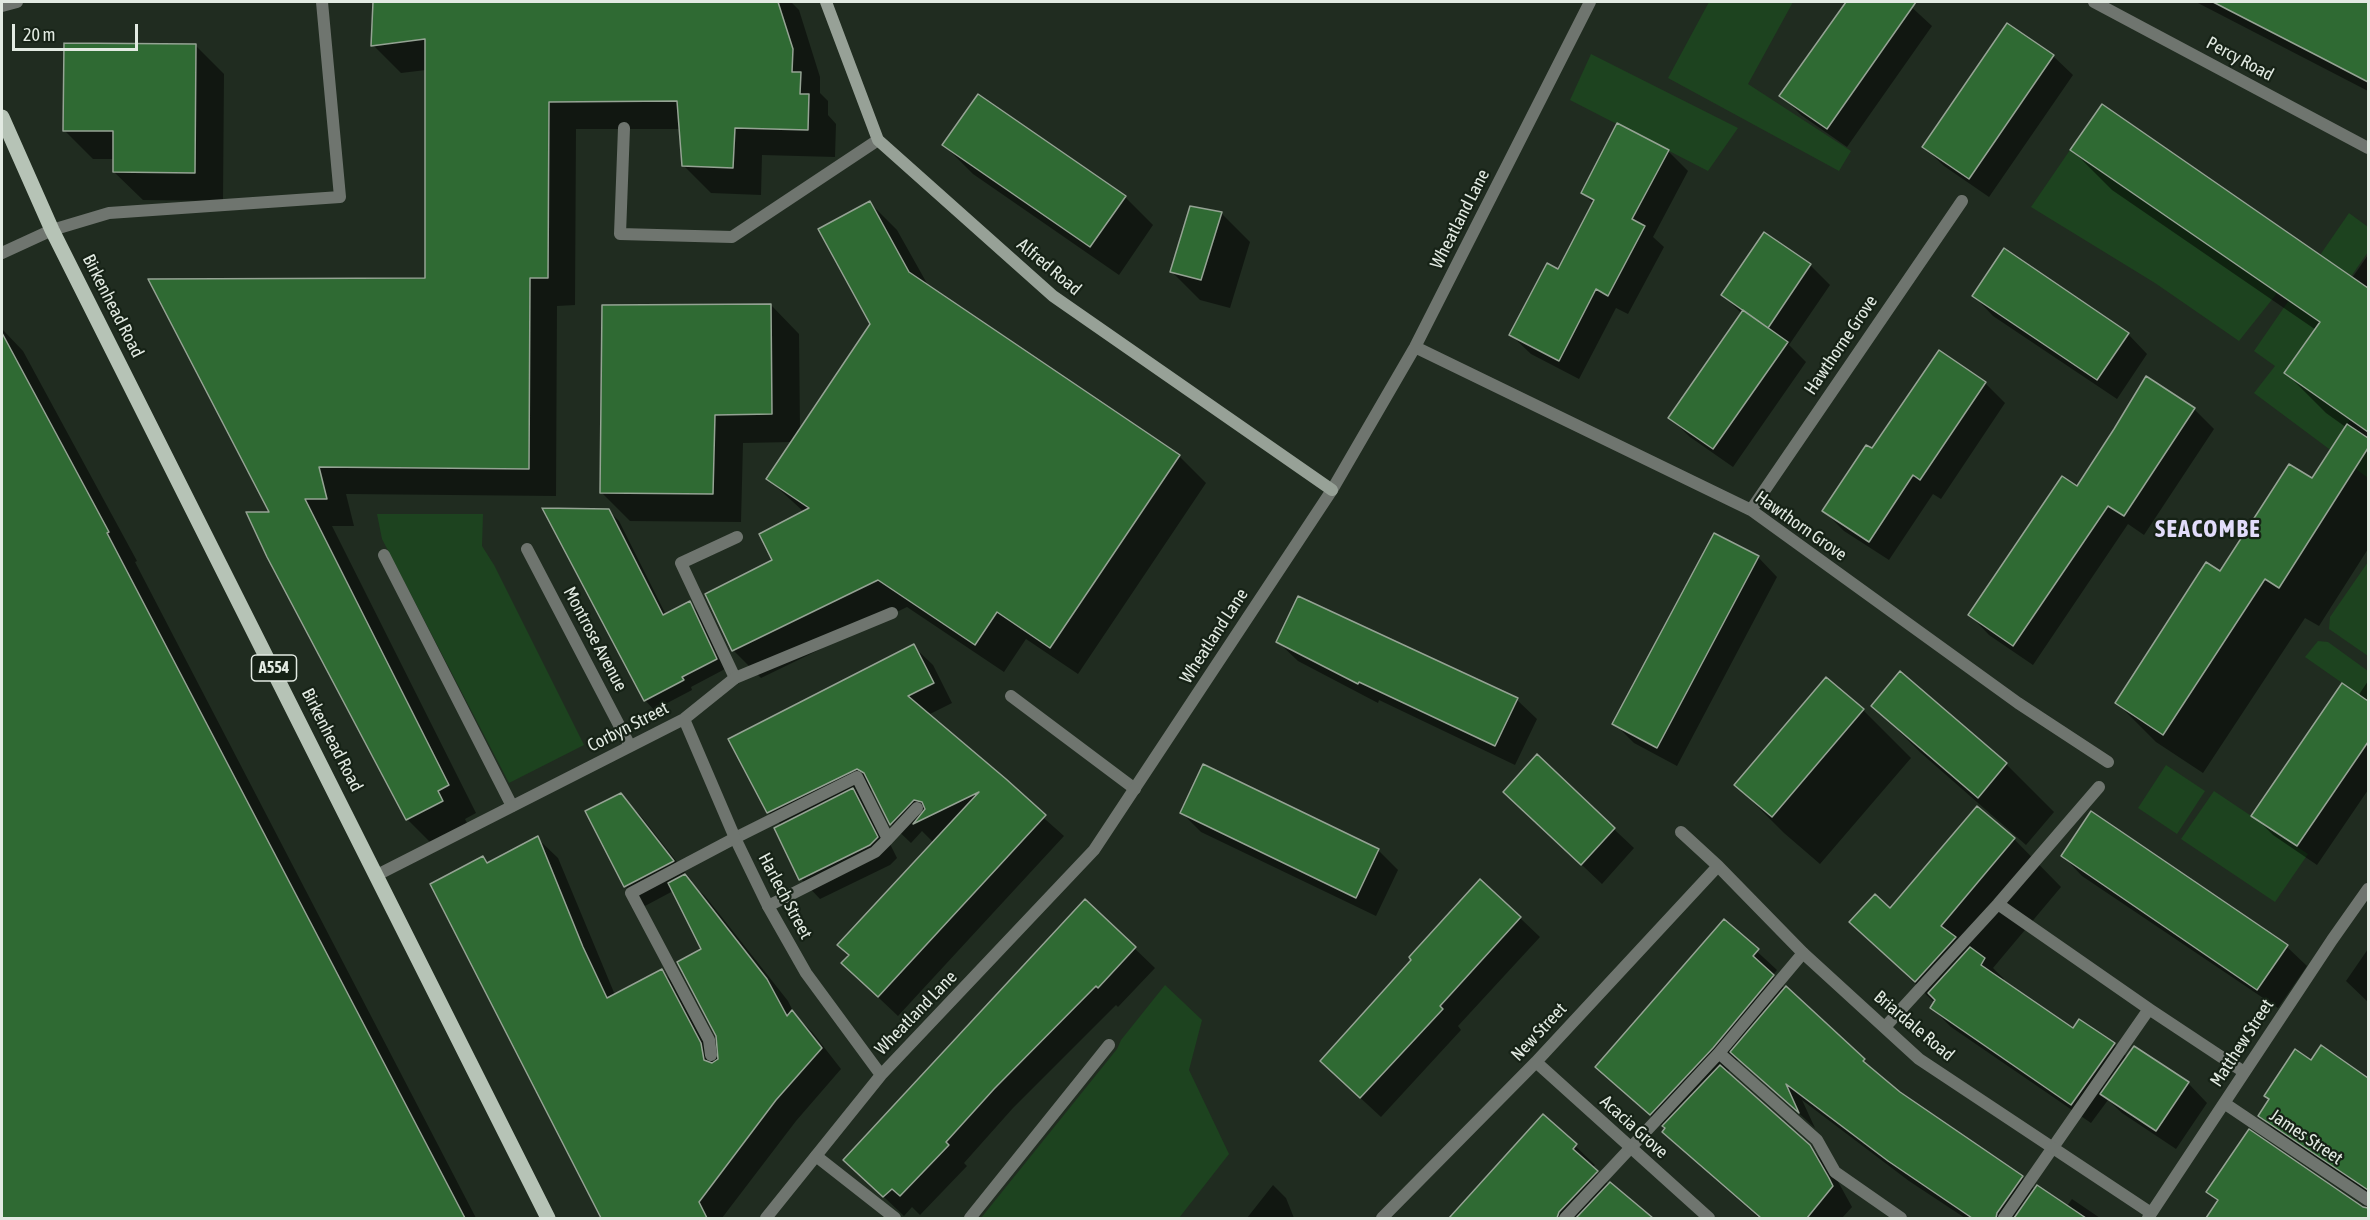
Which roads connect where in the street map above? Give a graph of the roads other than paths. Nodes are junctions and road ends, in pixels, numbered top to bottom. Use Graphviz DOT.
graph roads {
  1 [pos="17,2"];
  2 [pos="322,2"];
  3 [pos="826,2"];
  4 [pos="1590,2"];
  5 [pos="2094,2"];
  6 [pos="2,6"];
  7 [pos="2,117"];
  8 [pos="624,128"];
  9 [pos="878,140"];
  10 [pos="2368,148"];
  11 [pos="1962,201"];
  12 [pos="52,230"];
  13 [pos="2,253"];
  14 [pos="1415,347"];
  15 [pos="1332,490"];
  16 [pos="1751,510"];
  17 [pos="737,537"];
  18 [pos="527,549"];
  19 [pos="384,555"];
  20 [pos="892,614"];
  21 [pos="735,678"];
  22 [pos="1011,696"];
  23 [pos="684,719"];
  24 [pos="630,746"];
  25 [pos="2108,762"];
  26 [pos="2099,787"];
  27 [pos="1135,789"];
  28 [pos="512,806"];
  29 [pos="916,808"];
  30 [pos="1681,832"];
  31 [pos="735,838"];
  32 [pos="888,839"];
  33 [pos="1718,866"];
  34 [pos="377,875"];
  35 [pos="2368,889"];
  36 [pos="1998,904"];
  37 [pos="2364,905"];
  38 [pos="768,906"];
  39 [pos="1803,952"];
  40 [pos="2149,1008"];
  41 [pos="1885,1027"];
  42 [pos="1109,1045"];
  43 [pos="1719,1053"];
  44 [pos="711,1054"];
  45 [pos="1536,1062"];
  46 [pos="2244,1072"];
  47 [pos="881,1075"];
  48 [pos="2224,1103"];
  49 [pos="2053,1147"];
  50 [pos="1629,1148"];
  51 [pos="816,1156"];
  52 [pos="2368,1200"];
  53 [pos="2152,1217"];
  54 [pos="548,1218"];
  55 [pos="766,1218"];
  56 [pos="895,1218"];
  57 [pos="970,1218"];
  58 [pos="1382,1218"];
  59 [pos="1565,1218"];
  60 [pos="1708,1218"];
  61 [pos="1902,1218"];
  62 [pos="2004,1218"];
  1 -- 6 [label="street"];
  2 -- 12 [label="street"];
  3 -- 9 [label="street, Alfred Road"];
  4 -- 14 [label="street, Wheatland Lane"];
  5 -- 10 [label="street, Percy Road"];
  7 -- 12 [label="main road, Birkenhead Road / A554"];
  8 -- 9 [label="street"];
  9 -- 15 [label="street, Alfred Road"];
  11 -- 16 [label="street, Hawthorne Grove"];
  12 -- 13 [label="street"];
  12 -- 34 [label="main road, Birkenhead Road / A554"];
  14 -- 15 [label="street, Wheatland Lane"];
  14 -- 16 [label="street, Hawthorn Grove"];
  15 -- 27 [label="street, Wheatland Lane"];
  16 -- 25 [label="street, Hawthorn Grove"];
  17 -- 21 [label="street"];
  18 -- 24 [label="street, Montrose Avenue"];
  19 -- 28 [label="street"];
  20 -- 21 [label="street, Corbyn Street"];
  21 -- 23 [label="street, Corbyn Street"];
  22 -- 27 [label="street"];
  23 -- 24 [label="street, Corbyn Street"];
  23 -- 31 [label="street, Harlech Street"];
  24 -- 28 [label="street, Corbyn Street"];
  26 -- 36 [label="street"];
  27 -- 47 [label="street, Wheatland Lane"];
  28 -- 34 [label="street, Corbyn Street"];
  29 -- 32 [label="street"];
  30 -- 33 [label="street, Briardale Road"];
  31 -- 32 [label="street"];
  31 -- 38 [label="street, Harlech Street"];
  31 -- 44 [label="street"];
  32 -- 38 [label="street"];
  33 -- 39 [label="street, Briardale Road"];
  33 -- 45 [label="street, New Street"];
  34 -- 54 [label="main road, Birkenhead Road / A554"];
  35 -- 37 [label="street, Matthew Street"];
  36 -- 40 [label="street"];
  36 -- 41 [label="street"];
  37 -- 46 [label="street, Matthew Street"];
  38 -- 47 [label="street, Harlech Street"];
  39 -- 41 [label="street, Briardale Road"];
  39 -- 43 [label="street"];
  40 -- 46 [label="street"];
  40 -- 49 [label="street"];
  41 -- 49 [label="street, Briardale Road"];
  42 -- 57 [label="street"];
  43 -- 50 [label="street"];
  43 -- 61 [label="street"];
  45 -- 50 [label="street, Acacia Grove"];
  45 -- 58 [label="street, New Street"];
  46 -- 48 [label="street, Matthew Street"];
  47 -- 51 [label="street, Wheatland Lane"];
  48 -- 52 [label="street, James Street"];
  48 -- 53 [label="street, Matthew Street"];
  49 -- 53 [label="street, Briardale Road"];
  49 -- 62 [label="street"];
  50 -- 59 [label="street"];
  50 -- 60 [label="street, Acacia Grove"];
  51 -- 55 [label="street, Wheatland Lane"];
  51 -- 56 [label="street"];
}
